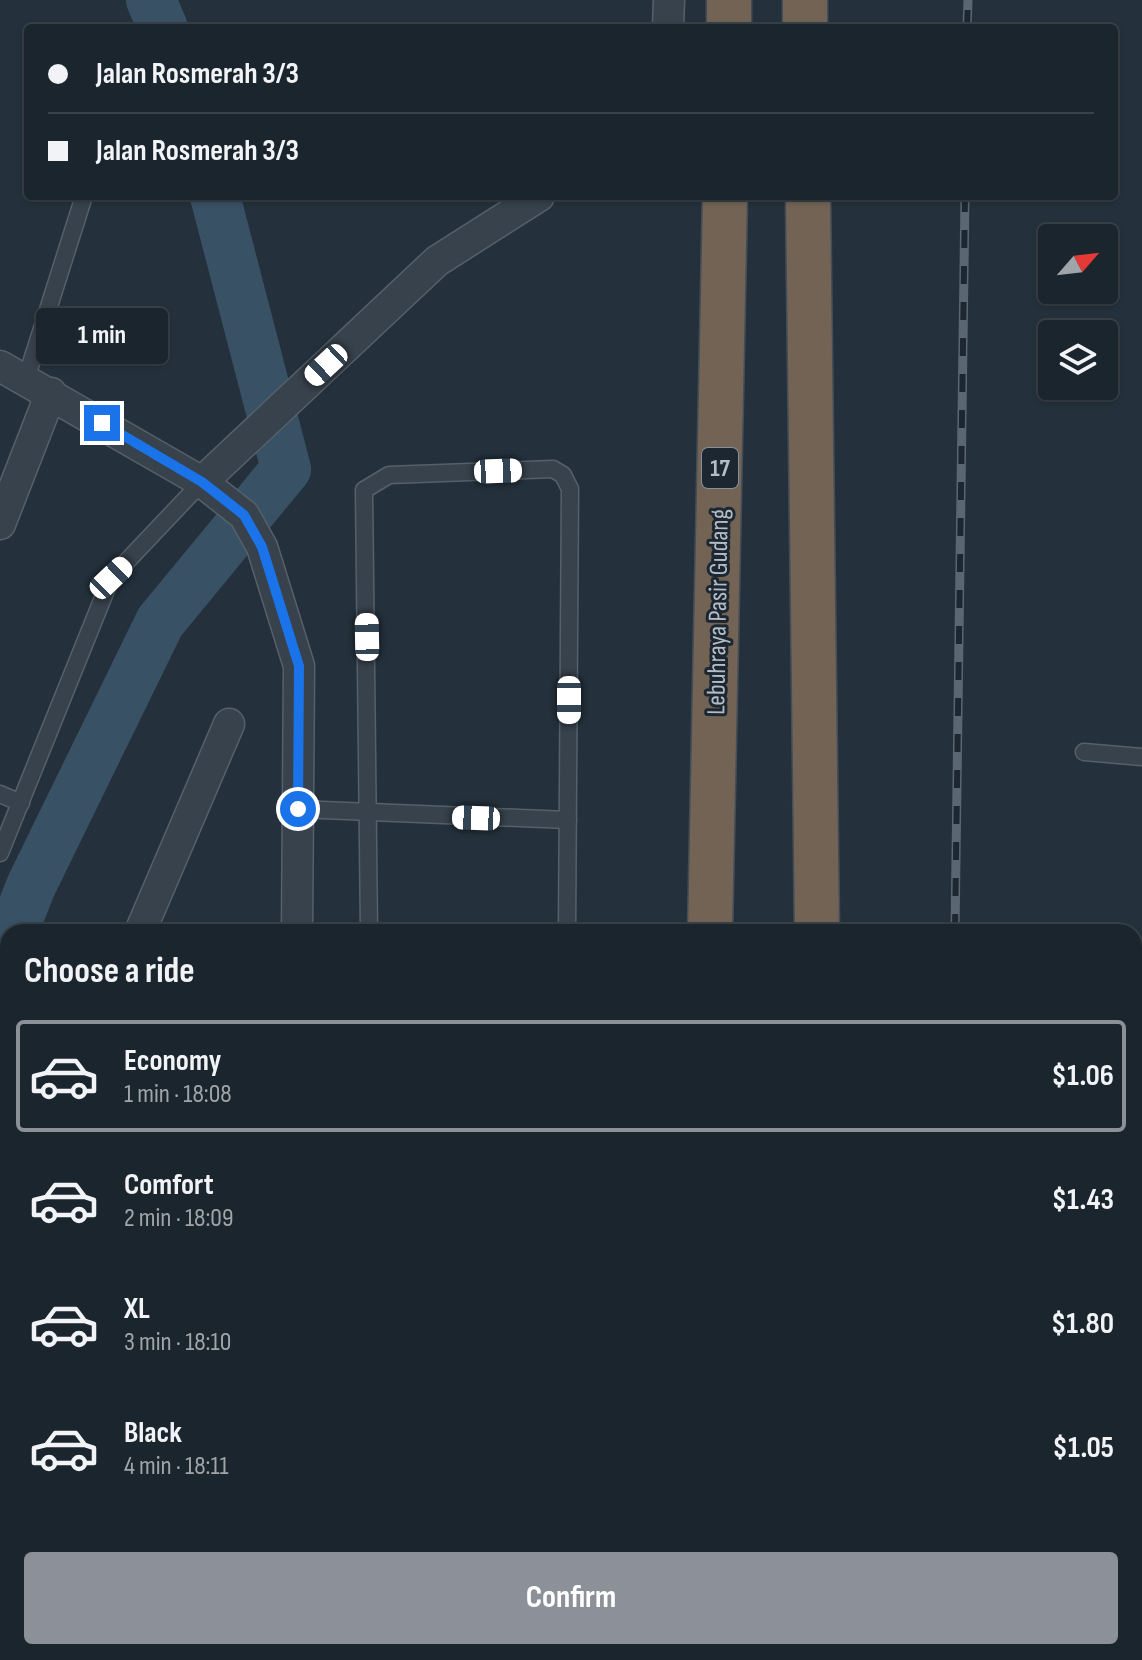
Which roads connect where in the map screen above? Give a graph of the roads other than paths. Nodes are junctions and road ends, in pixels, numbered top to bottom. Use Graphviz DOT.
graph roads {
  1 [pos="669,0"];
  2 [pos="729,0"];
  3 [pos="805,0"];
  4 [pos="668,24"];
  5 [pos="729,24"];
  6 [pos="805,24"];
  7 [pos="83,200"];
  8 [pos="533,200"];
  9 [pos="725,200"];
  10 [pos="808,200"];
  11 [pos="26,380"];
  12 [pos="202,482"];
  13 [pos="0,524"];
  14 [pos="229,724"];
  15 [pos="1084,752"];
  16 [pos="1142,757"];
  17 [pos="0,794"];
  18 [pos="21,803"];
  19 [pos="298,809"];
  20 [pos="371,813"];
  21 [pos="568,820"];
  22 [pos="0,853"];
  23 [pos="143,924"];
  24 [pos="297,924"];
  25 [pos="369,924"];
  26 [pos="567,924"];
  27 [pos="710,924"];
  28 [pos="817,924"];
  1 -- 4 [label="street"];
  2 -- 5 [label="highway"];
  3 -- 6 [label="highway"];
  7 -- 11 [label="lane"];
  8 -- 12 [label="street"];
  9 -- 27 [label="highway, Lebuhraya Pasir Gudang / 17"];
  10 -- 28 [label="highway"];
  11 -- 12 [label="street"];
  11 -- 13 [label="street"];
  12 -- 18 [label="lane"];
  12 -- 19 [label="street"];
  14 -- 23 [label="street"];
  15 -- 16 [label="lane"];
  17 -- 18 [label="lane"];
  18 -- 22 [label="lane"];
  19 -- 20 [label="lane"];
  19 -- 24 [label="street"];
  20 -- 21 [label="lane"];
  20 -- 21 [label="lane"];
  20 -- 25 [label="lane"];
  21 -- 26 [label="lane"];
}
